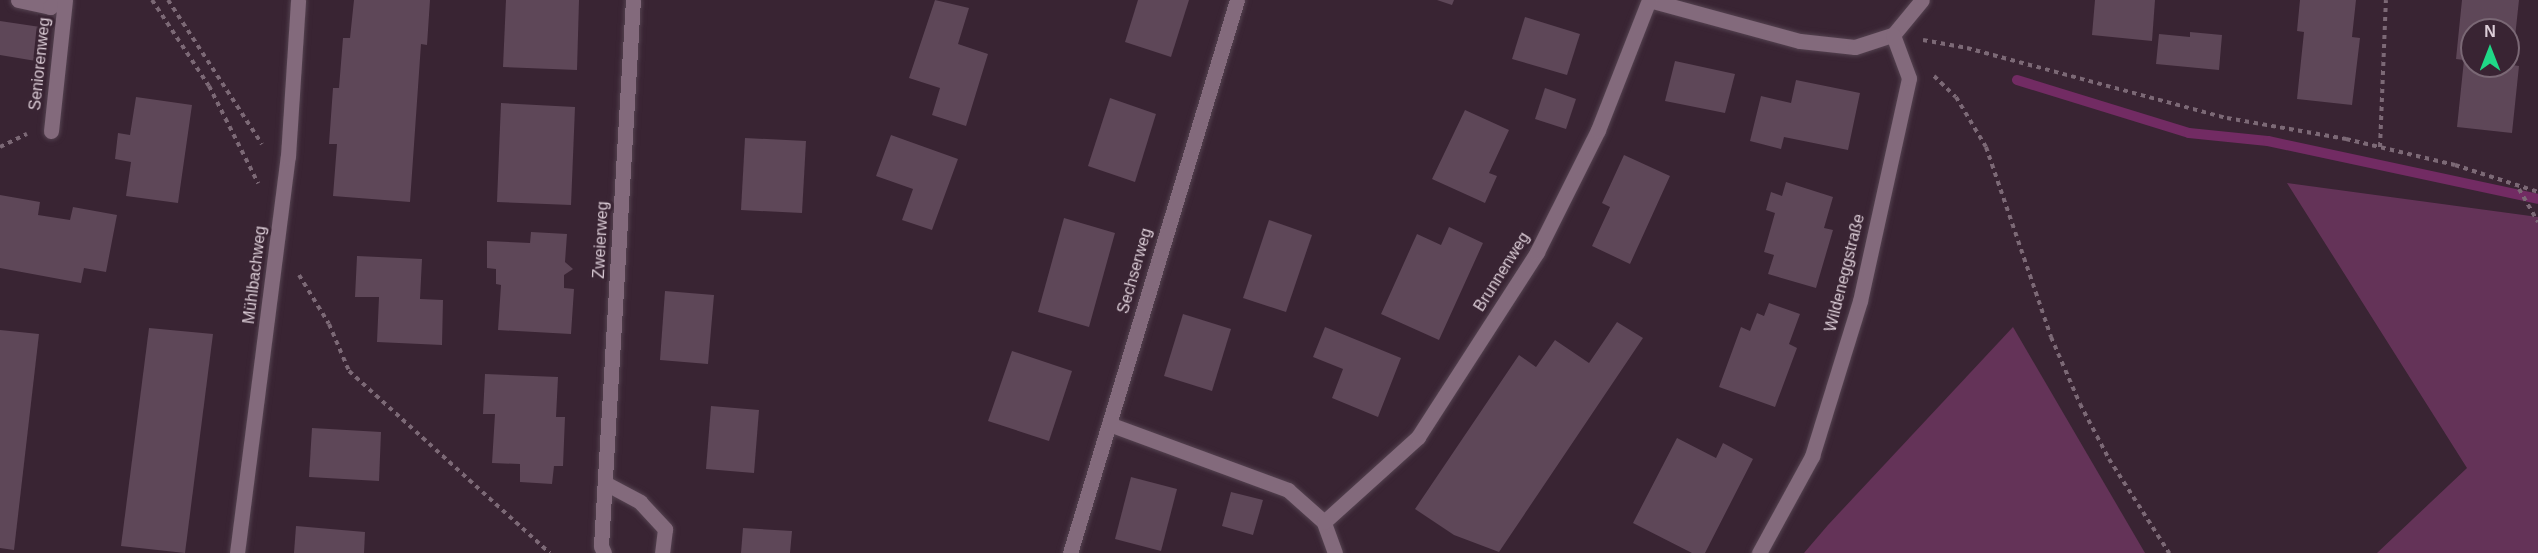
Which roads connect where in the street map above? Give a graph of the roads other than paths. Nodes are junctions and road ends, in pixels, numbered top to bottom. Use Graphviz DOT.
graph roads {
  1 [pos="18,0"];
  2 [pos="58,0"];
  3 [pos="65,0"];
  4 [pos="298,0"];
  5 [pos="633,0"];
  6 [pos="1237,0"];
  7 [pos="1649,0"];
  8 [pos="1922,0"];
  9 [pos="1893,35"];
  10 [pos="51,132"];
  11 [pos="1109,424"];
  12 [pos="605,483"];
  13 [pos="1324,522"];
  14 [pos="237,553"];
  15 [pos="604,553"];
  16 [pos="662,553"];
  17 [pos="1070,553"];
  18 [pos="1335,553"];
  19 [pos="1759,553"];
  1 -- 2 [label="street, Seniorenweg"];
  3 -- 10 [label="street, Seniorenweg"];
  4 -- 14 [label="street, Mühlbachweg"];
  5 -- 12 [label="street, Zweierweg"];
  6 -- 11 [label="street, Sechserweg"];
  7 -- 9 [label="street"];
  7 -- 13 [label="street, Brunnenweg"];
  8 -- 9 [label="street"];
  9 -- 19 [label="street, Wildeneggstraße"];
  11 -- 13 [label="street"];
  11 -- 17 [label="street, Sechserweg"];
  12 -- 15 [label="street, Zweierweg"];
  12 -- 16 [label="street"];
  13 -- 18 [label="street"];
}
